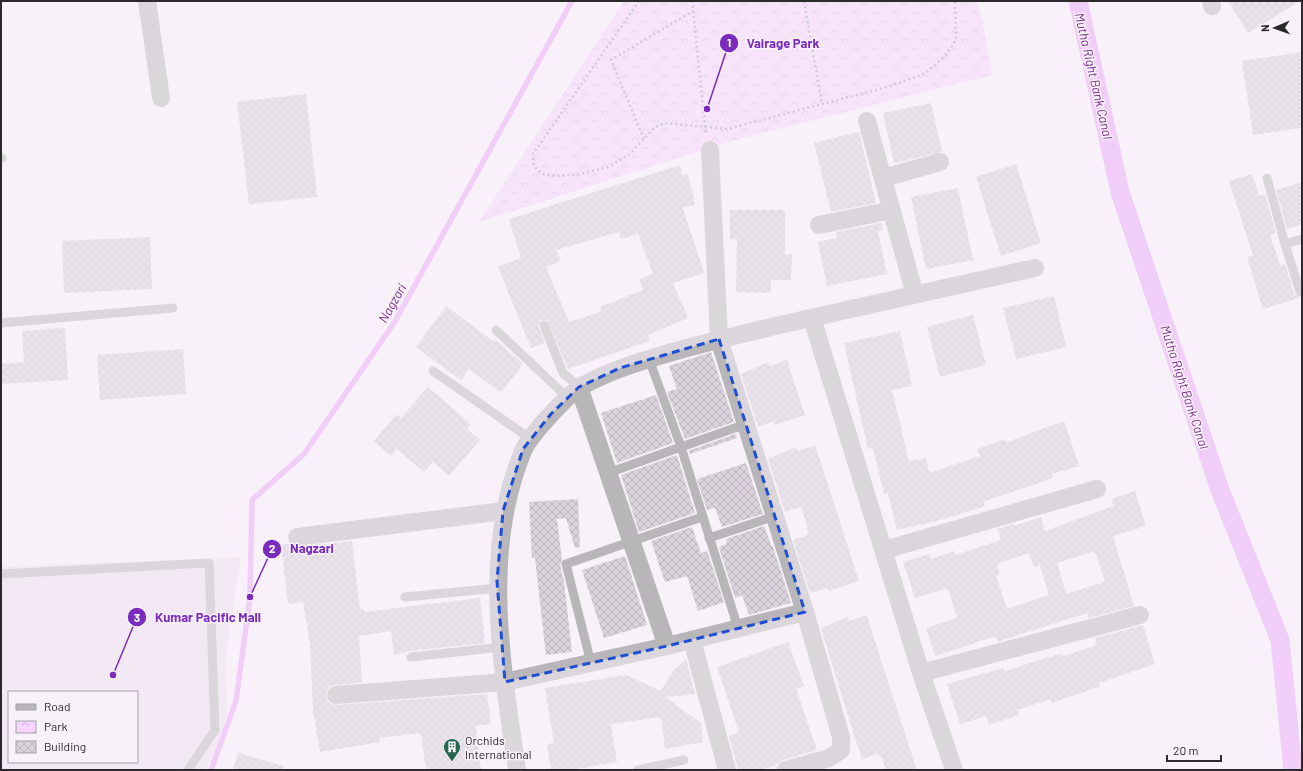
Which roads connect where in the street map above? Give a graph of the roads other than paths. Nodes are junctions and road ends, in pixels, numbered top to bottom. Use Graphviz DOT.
graph roads {
  1 [pos="147,1"];
  2 [pos="161,98"];
  3 [pos="867,121"];
  4 [pos="710,150"];
  5 [pos="940,162"];
  6 [pos="883,178"];
  7 [pos="1267,178"];
  8 [pos="892,210"];
  9 [pos="819,225"];
  10 [pos="1302,239"];
  11 [pos="1285,244"];
  12 [pos="1035,268"];
  13 [pos="1300,292"];
  14 [pos="915,295"];
  15 [pos="173,308"];
  16 [pos="812,318"];
  17 [pos="1,323"];
  18 [pos="544,325"];
  19 [pos="496,330"];
  20 [pos="719,339"];
  21 [pos="649,359"];
  22 [pos="433,371"];
  23 [pos="573,393"];
  24 [pos="746,424"];
  25 [pos="531,439"];
  26 [pos="681,447"];
  27 [pos="608,473"];
  28 [pos="1097,489"];
  29 [pos="503,511"];
  30 [pos="775,516"];
  31 [pos="702,518"];
  32 [pos="297,537"];
  33 [pos="709,538"];
  34 [pos="631,541"];
  35 [pos="884,550"];
  36 [pos="1,574"];
  37 [pos="498,588"];
  38 [pos="405,597"];
  39 [pos="804,612"];
  40 [pos="1140,615"];
  41 [pos="738,628"];
  42 [pos="692,640"];
  43 [pos="667,646"];
  44 [pos="502,647"];
  45 [pos="411,657"];
  46 [pos="591,663"];
  47 [pos="921,673"];
  48 [pos="504,682"];
  49 [pos="336,695"];
  50 [pos="684,760"];
  51 [pos="188,770"];
  52 [pos="516,770"];
  53 [pos="638,770"];
  54 [pos="728,770"];
  55 [pos="786,770"];
  56 [pos="954,770"];
  1 -- 2 [label="street"];
  3 -- 6 [label="street"];
  4 -- 20 [label="street"];
  5 -- 6 [label="street"];
  6 -- 8 [label="street"];
  7 -- 11 [label="lane"];
  8 -- 9 [label="street"];
  8 -- 14 [label="street"];
  10 -- 11 [label="lane"];
  11 -- 13 [label="lane"];
  12 -- 14 [label="street"];
  14 -- 16 [label="street"];
  15 -- 17 [label="lane"];
  16 -- 20 [label="street"];
  16 -- 35 [label="street"];
  18 -- 23 [label="lane"];
  19 -- 23 [label="lane"];
  20 -- 21 [label="street"];
  20 -- 24 [label="street"];
  21 -- 23 [label="street"];
  21 -- 26 [label="lane"];
  22 -- 25 [label="lane"];
  23 -- 25 [label="street"];
  23 -- 27 [label="street"];
  24 -- 26 [label="lane"];
  24 -- 30 [label="street"];
  25 -- 29 [label="street"];
  26 -- 27 [label="lane"];
  26 -- 31 [label="lane"];
  27 -- 34 [label="street"];
  28 -- 35 [label="street"];
  29 -- 32 [label="street"];
  29 -- 37 [label="street"];
  30 -- 33 [label="lane"];
  30 -- 39 [label="street"];
  31 -- 33 [label="lane"];
  31 -- 34 [label="lane"];
  33 -- 41 [label="lane"];
  34 -- 43 [label="street"];
  34 -- 46 [label="lane"];
  35 -- 47 [label="street"];
  36 -- 51 [label="lane"];
  37 -- 38 [label="lane"];
  37 -- 44 [label="street"];
  39 -- 41 [label="street"];
  39 -- 55 [label="street"];
  40 -- 47 [label="street"];
  41 -- 42 [label="street"];
  42 -- 43 [label="street"];
  42 -- 54 [label="street"];
  43 -- 46 [label="street"];
  44 -- 45 [label="lane"];
  44 -- 48 [label="street"];
  46 -- 48 [label="street"];
  47 -- 56 [label="street"];
  48 -- 49 [label="street"];
  48 -- 52 [label="street"];
  50 -- 53 [label="lane"];
}
